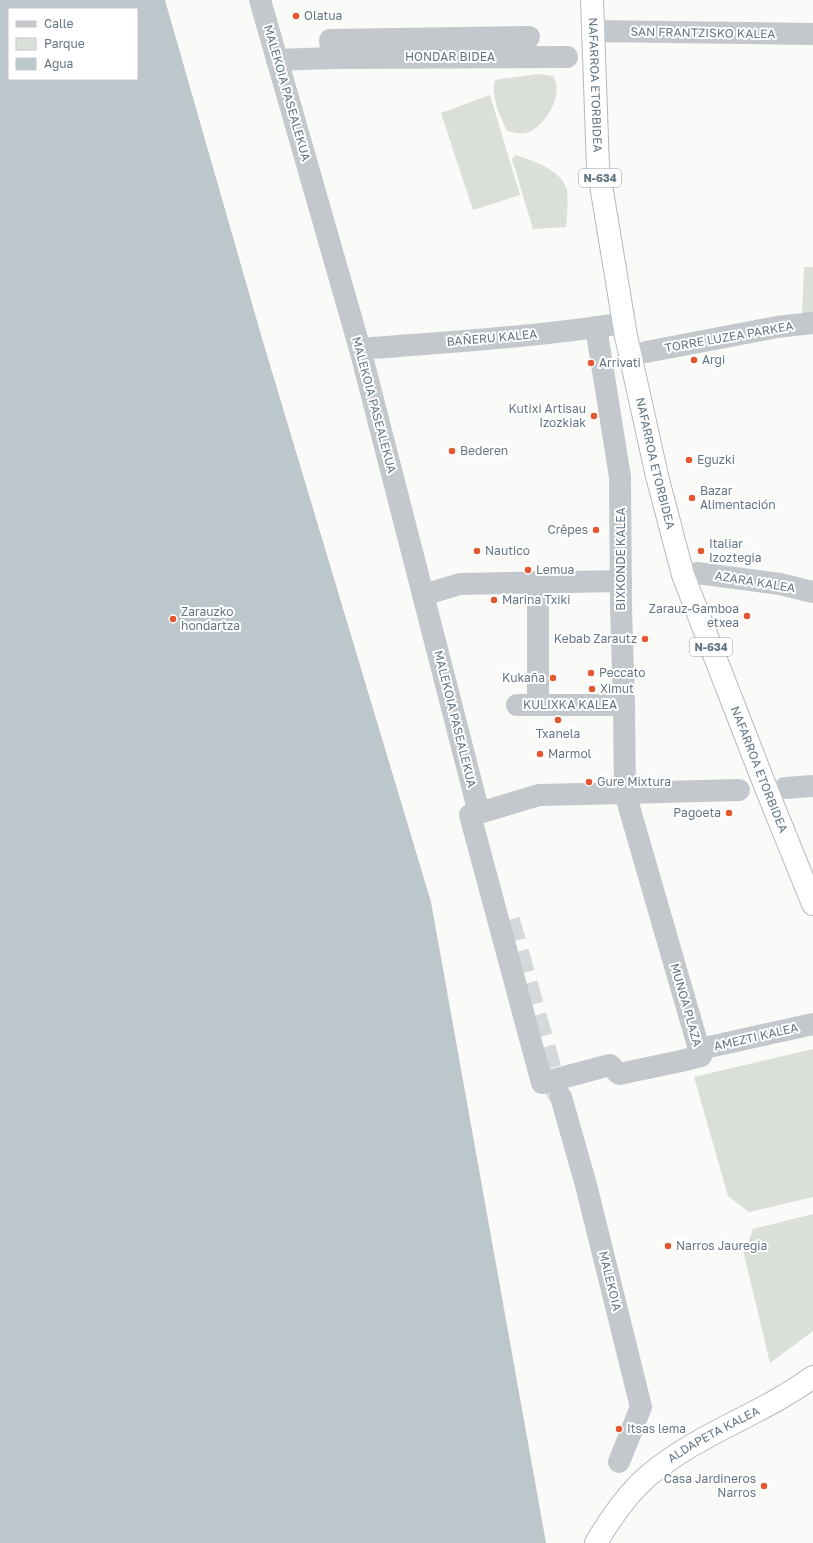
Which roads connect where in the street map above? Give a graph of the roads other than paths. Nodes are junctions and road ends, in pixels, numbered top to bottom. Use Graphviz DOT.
graph roads {
  1 [pos="260,0"];
  2 [pos="592,0"];
  3 [pos="592,31"];
  4 [pos="813,34"];
  5 [pos="528,37"];
  6 [pos="567,57"];
  7 [pos="332,58"];
  8 [pos="276,60"];
  9 [pos="624,323"];
  10 [pos="813,323"];
  11 [pos="596,328"];
  12 [pos="360,349"];
  13 [pos="646,352"];
  14 [pos="697,573"];
  15 [pos="621,581"];
  16 [pos="538,582"];
  17 [pos="813,592"];
  18 [pos="423,595"];
  19 [pos="517,705"];
  20 [pos="538,705"];
  21 [pos="624,705"];
  22 [pos="813,786"];
  23 [pos="785,788"];
  24 [pos="739,790"];
  25 [pos="625,793"];
  26 [pos="479,813"];
  27 [pos="813,904"];
  28 [pos="813,1024"];
  29 [pos="700,1049"];
  30 [pos="561,1097"];
  31 [pos="813,1377"];
  32 [pos="619,1462"];
  33 [pos="596,1543"];
  1 -- 8 [label="street, MALEKOIA PASEALEKUA"];
  2 -- 3 [label="highway, NAFARROA ETORBIDEA / N-634"];
  3 -- 4 [label="street, SAN FRANTZISKO KALEA"];
  3 -- 9 [label="highway, NAFARROA ETORBIDEA / N-634"];
  5 -- 7 [label="street, HONDAR BIDEA"];
  6 -- 7 [label="street, HONDAR BIDEA"];
  7 -- 8 [label="street, HONDAR BIDEA"];
  8 -- 12 [label="street, MALEKOIA PASEALEKUA"];
  9 -- 11 [label="street, BAÑERU KALEA"];
  9 -- 27 [label="highway, NAFARROA ETORBIDEA / N-634"];
  10 -- 13 [label="street, TORRE LUZEA PARKEA"];
  11 -- 12 [label="street, BAÑERU KALEA"];
  11 -- 15 [label="street, BIXKONDE KALEA"];
  12 -- 18 [label="street, MALEKOIA PASEALEKUA"];
  14 -- 17 [label="street, AZARA KALEA"];
  15 -- 16 [label="street"];
  15 -- 21 [label="street, BIXKONDE KALEA"];
  16 -- 18 [label="street"];
  16 -- 20 [label="street"];
  18 -- 26 [label="street, MALEKOIA PASEALEKUA"];
  19 -- 20 [label="street, KULIXKA KALEA"];
  20 -- 21 [label="street, KULIXKA KALEA"];
  21 -- 25 [label="street, BIXKONDE KALEA"];
  22 -- 23 [label="street"];
  24 -- 25 [label="street"];
  25 -- 26 [label="street"];
  25 -- 26 [label="street, MUNOA PLAZA"];
  28 -- 29 [label="street, AMEZTI KALEA"];
  30 -- 32 [label="street, MALEKOIA"];
  31 -- 33 [label="highway, ALDAPETA KALEA"];
}
